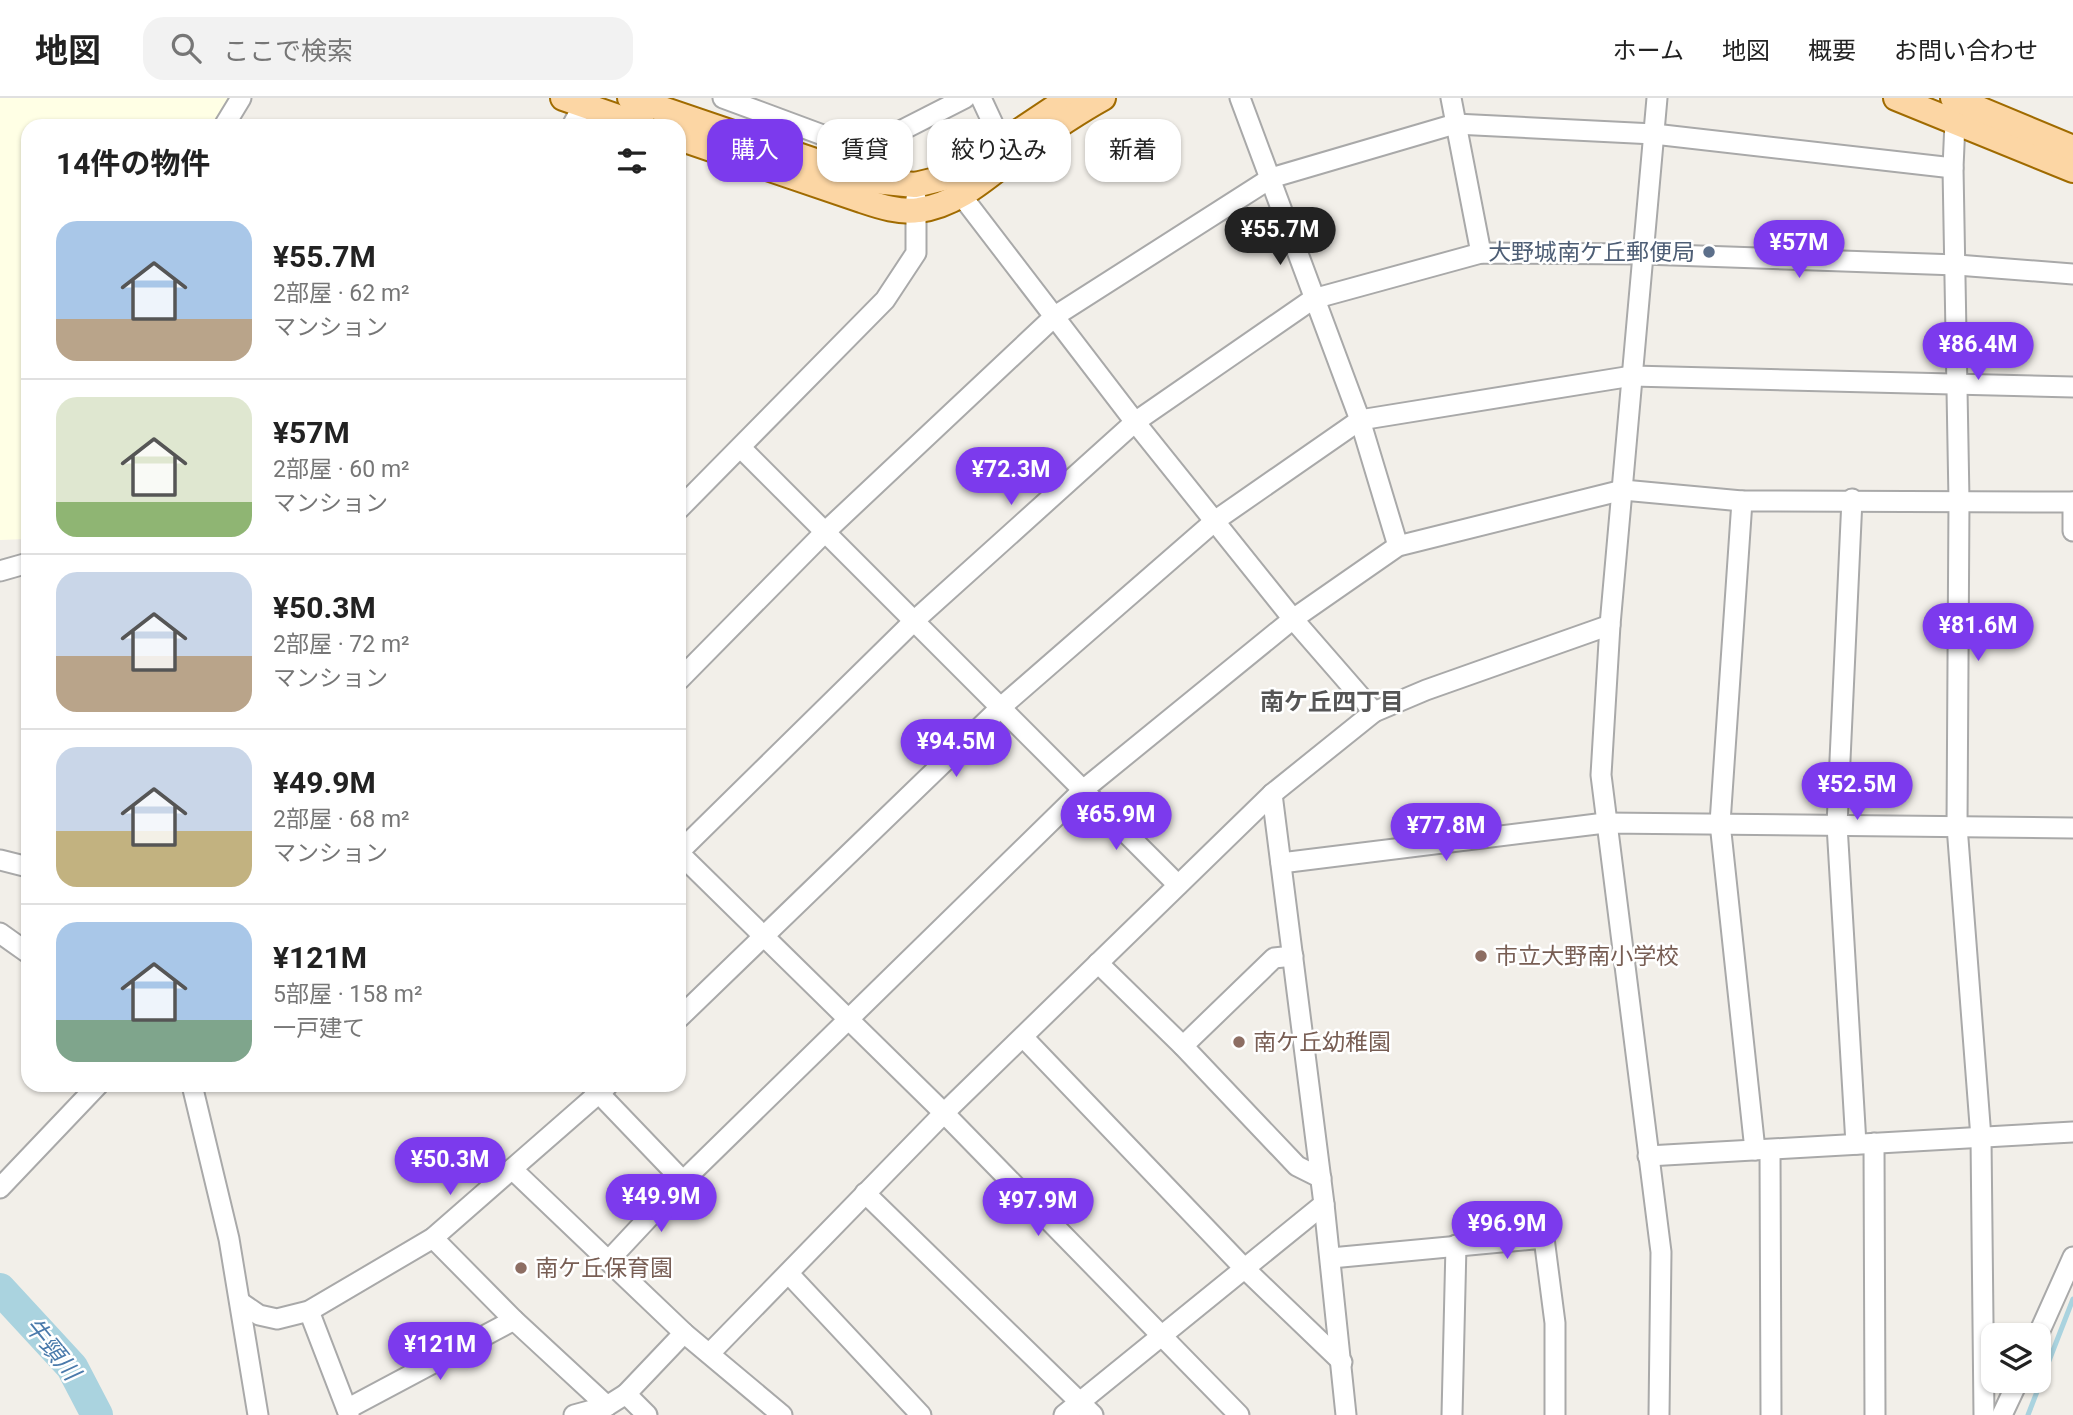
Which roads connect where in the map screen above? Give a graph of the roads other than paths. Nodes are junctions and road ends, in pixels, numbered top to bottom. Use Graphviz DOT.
graph roads {
  1 [pos="241,98"];
  2 [pos="630,98"];
  3 [pos="723,98"];
  4 [pos="768,98"];
  5 [pos="965,98"];
  6 [pos="981,98"];
  7 [pos="1069,98"];
  8 [pos="1103,98"];
  9 [pos="1240,98"];
  10 [pos="1451,98"];
  11 [pos="1657,98"];
  12 [pos="1896,98"];
  13 [pos="576,107"];
  14 [pos="748,108"];
  15 [pos="1954,110"];
  16 [pos="229,119"];
  17 [pos="619,119"];
  18 [pos="991,119"];
  19 [pos="1038,119"];
  20 [pos="1455,124"];
  21 [pos="1654,134"];
  22 [pos="686,140"];
  23 [pos="2073,148"];
  24 [pos="1953,168"];
  25 [pos="2073,170"];
  26 [pos="1270,178"];
  27 [pos="961,182"];
  28 [pos="915,185"];
  29 [pos="957,186"];
  30 [pos="916,211"];
  31 [pos="1480,253"];
  32 [pos="1643,254"];
  33 [pos="1956,265"];
  34 [pos="2073,274"];
  35 [pos="1313,299"];
  36 [pos="1055,316"];
  37 [pos="1632,376"];
  38 [pos="1958,383"];
  39 [pos="2073,387"];
  40 [pos="1360,420"];
  41 [pos="1135,422"];
  42 [pos="741,448"];
  43 [pos="1623,490"];
  44 [pos="1852,499"];
  45 [pos="1959,500"];
  46 [pos="1742,501"];
  47 [pos="686,502"];
  48 [pos="2073,502"];
  49 [pos="1216,520"];
  50 [pos="2073,531"];
  51 [pos="825,533"];
  52 [pos="1398,546"];
  53 [pos="21,565"];
  54 [pos="0,571"];
  55 [pos="1293,619"];
  56 [pos="914,621"];
  57 [pos="1610,625"];
  58 [pos="686,673"];
  59 [pos="1000,708"];
  60 [pos="1374,712"];
  61 [pos="1083,790"];
  62 [pos="1272,794"];
  63 [pos="1720,822"];
  64 [pos="1605,823"];
  65 [pos="1837,825"];
  66 [pos="1957,825"];
  67 [pos="2073,828"];
  68 [pos="686,846"];
  69 [pos="0,860"];
  70 [pos="686,860"];
  71 [pos="1281,863"];
  72 [pos="21,865"];
  73 [pos="1178,886"];
  74 [pos="0,933"];
  75 [pos="764,937"];
  76 [pos="21,948"];
  77 [pos="1293,956"];
  78 [pos="1098,963"];
  79 [pos="686,1011"];
  80 [pos="847,1021"];
  81 [pos="1023,1037"];
  82 [pos="1183,1046"];
  83 [pos="91,1092"];
  84 [pos="194,1092"];
  85 [pos="596,1092"];
  86 [pos="604,1092"];
  87 [pos="944,1113"];
  88 [pos="2073,1132"];
  89 [pos="1981,1138"];
  90 [pos="1865,1144"];
  91 [pos="1763,1150"];
  92 [pos="1648,1156"];
  93 [pos="512,1169"];
  94 [pos="1321,1178"];
  95 [pos="683,1181"];
  96 [pos="0,1188"];
  97 [pos="865,1193"];
  98 [pos="1324,1205"];
  99 [pos="433,1238"];
  100 [pos="1456,1245"];
  101 [pos="2073,1257"];
  102 [pos="1331,1258"];
  103 [pos="610,1259"];
  104 [pos="1244,1268"];
  105 [pos="789,1274"];
  106 [pos="240,1301"];
  107 [pos="309,1311"];
  108 [pos="514,1320"];
  109 [pos="2043,1323"];
  110 [pos="684,1333"];
  111 [pos="1161,1336"];
  112 [pos="711,1352"];
  113 [pos="1342,1362"];
  114 [pos="2012,1393"];
  115 [pos="626,1394"];
  116 [pos="607,1406"];
  117 [pos="1087,1408"];
  118 [pos="348,1412"];
  119 [pos="258,1415"];
  120 [pos="574,1415"];
  121 [pos="647,1415"];
  122 [pos="782,1415"];
  123 [pos="921,1415"];
  124 [pos="1064,1415"];
  125 [pos="1239,1415"];
  126 [pos="1346,1415"];
  127 [pos="1452,1415"];
  128 [pos="1555,1415"];
  129 [pos="1659,1415"];
  130 [pos="1771,1415"];
  131 [pos="1875,1415"];
  132 [pos="1984,1415"];
  133 [pos="2002,1415"];
  1 -- 16 [label="street"];
  2 -- 28 [label="main road"];
  3 -- 14 [label="street"];
  4 -- 14 [label="street"];
  5 -- 14 [label="street"];
  6 -- 18 [label="street"];
  7 -- 19 [label="main road"];
  8 -- 29 [label="main road"];
  9 -- 26 [label="street"];
  10 -- 20 [label="street"];
  11 -- 21 [label="street"];
  12 -- 15 [label="main road"];
  13 -- 17 [label="main road"];
  15 -- 23 [label="main road"];
  15 -- 24 [label="street"];
  15 -- 25 [label="main road"];
  20 -- 21 [label="street"];
  20 -- 26 [label="street"];
  20 -- 31 [label="street"];
  21 -- 24 [label="street"];
  21 -- 32 [label="street"];
  22 -- 30 [label="main road"];
  24 -- 33 [label="street"];
  26 -- 35 [label="street"];
  26 -- 36 [label="street"];
  27 -- 29 [label="main road"];
  28 -- 29 [label="main road"];
  28 -- 30 [label="street"];
  29 -- 30 [label="main road"];
  29 -- 36 [label="street"];
  30 -- 42 [label="street"];
  31 -- 32 [label="street"];
  31 -- 35 [label="street"];
  32 -- 33 [label="street"];
  32 -- 37 [label="street"];
  33 -- 34 [label="street"];
  33 -- 38 [label="street"];
  35 -- 40 [label="street"];
  35 -- 41 [label="street"];
  36 -- 41 [label="street"];
  36 -- 51 [label="street"];
  37 -- 38 [label="street"];
  37 -- 40 [label="street"];
  37 -- 43 [label="street"];
  38 -- 39 [label="street"];
  38 -- 45 [label="street"];
  40 -- 49 [label="street"];
  40 -- 52 [label="street"];
  41 -- 49 [label="street"];
  41 -- 56 [label="street"];
  42 -- 47 [label="street"];
  42 -- 51 [label="street"];
  43 -- 46 [label="street"];
  43 -- 52 [label="street"];
  43 -- 57 [label="street"];
  44 -- 45 [label="street"];
  44 -- 46 [label="street"];
  44 -- 65 [label="street"];
  45 -- 48 [label="street"];
  45 -- 66 [label="street"];
  46 -- 63 [label="street"];
  48 -- 50 [label="street"];
  49 -- 55 [label="street"];
  49 -- 59 [label="street"];
  51 -- 56 [label="street"];
  51 -- 58 [label="street"];
  52 -- 55 [label="street"];
  53 -- 54 [label="street"];
  55 -- 60 [label="street"];
  55 -- 61 [label="street"];
  56 -- 59 [label="street"];
  56 -- 68 [label="street"];
  57 -- 60 [label="street"];
  57 -- 64 [label="street"];
  59 -- 61 [label="street"];
  59 -- 75 [label="street"];
  60 -- 62 [label="street"];
  61 -- 73 [label="street"];
  61 -- 80 [label="street"];
  62 -- 71 [label="street"];
  62 -- 73 [label="street"];
  63 -- 64 [label="street"];
  63 -- 65 [label="street"];
  63 -- 91 [label="street"];
  64 -- 71 [label="street"];
  64 -- 92 [label="street"];
  65 -- 66 [label="street"];
  65 -- 90 [label="street"];
  66 -- 67 [label="street"];
  66 -- 89 [label="street"];
  69 -- 72 [label="street"];
  70 -- 75 [label="street"];
  71 -- 77 [label="street"];
  73 -- 78 [label="street"];
  74 -- 76 [label="street"];
  75 -- 79 [label="street"];
  75 -- 80 [label="street"];
  77 -- 82 [label="street"];
  77 -- 94 [label="street"];
  78 -- 81 [label="street"];
  78 -- 82 [label="street"];
  80 -- 87 [label="street"];
  80 -- 95 [label="street"];
  81 -- 87 [label="street"];
  81 -- 104 [label="street"];
  82 -- 94 [label="street"];
  83 -- 96 [label="street"];
  84 -- 106 [label="street"];
  85 -- 93 [label="street"];
  86 -- 95 [label="street"];
  87 -- 97 [label="street"];
  87 -- 111 [label="street"];
  88 -- 89 [label="street"];
  89 -- 90 [label="street"];
  89 -- 132 [label="street"];
  90 -- 91 [label="street"];
  90 -- 131 [label="street"];
  91 -- 92 [label="street"];
  91 -- 130 [label="street"];
  92 -- 129 [label="street"];
  93 -- 99 [label="street"];
  93 -- 103 [label="street"];
  94 -- 98 [label="street"];
  95 -- 103 [label="street"];
  97 -- 105 [label="street"];
  97 -- 117 [label="street"];
  98 -- 102 [label="street"];
  98 -- 104 [label="street"];
  99 -- 107 [label="street"];
  99 -- 108 [label="street"];
  100 -- 102 [label="street"];
  100 -- 127 [label="street"];
  100 -- 128 [label="street"];
  101 -- 109 [label="street"];
  102 -- 113 [label="street"];
  103 -- 110 [label="street"];
  104 -- 111 [label="street"];
  104 -- 113 [label="street"];
  105 -- 112 [label="street"];
  105 -- 123 [label="street"];
  106 -- 107 [label="street"];
  106 -- 119 [label="street"];
  107 -- 118 [label="street"];
  108 -- 116 [label="street"];
  108 -- 118 [label="street"];
  110 -- 112 [label="street"];
  110 -- 115 [label="street"];
  111 -- 117 [label="street"];
  111 -- 125 [label="street"];
  112 -- 122 [label="street"];
  113 -- 126 [label="street"];
  114 -- 133 [label="street"];
  115 -- 116 [label="street"];
  115 -- 121 [label="street"];
  116 -- 120 [label="street"];
  117 -- 124 [label="street"];
}
